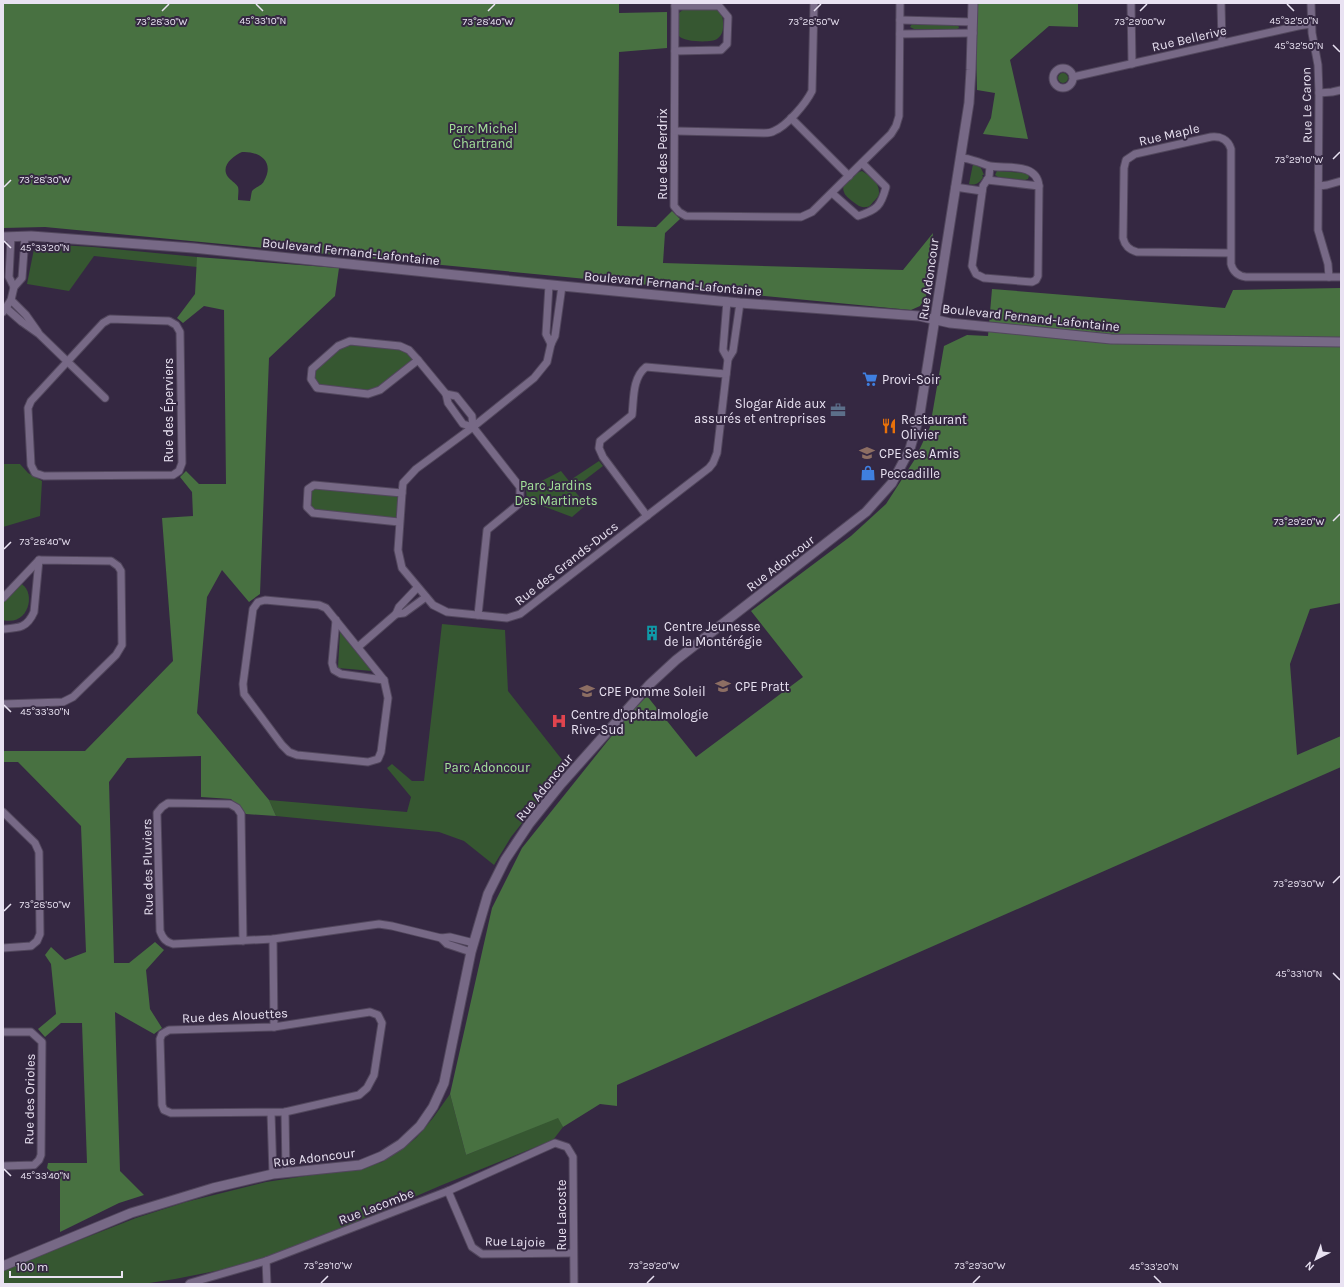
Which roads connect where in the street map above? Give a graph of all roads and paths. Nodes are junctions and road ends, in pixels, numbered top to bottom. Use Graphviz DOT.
graph roads {
  1 [pos="814,3"];
  2 [pos="900,3"];
  3 [pos="972,3"];
  4 [pos="1131,3"];
  5 [pos="1221,3"];
  6 [pos="1311,3"];
  7 [pos="675,5"];
  8 [pos="900,20"];
  9 [pos="973,22"];
  10 [pos="1311,24"];
  11 [pos="973,33"];
  12 [pos="900,34"];
  13 [pos="1222,43"];
  14 [pos="675,51"];
  15 [pos="1132,64"];
  16 [pos="1073,77"];
  17 [pos="1341,90"];
  18 [pos="1319,93"];
  19 [pos="791,118"];
  20 [pos="674,131"];
  21 [pos="960,158"];
  22 [pos="862,163"];
  23 [pos="990,166"];
  24 [pos="849,176"];
  25 [pos="987,180"];
  26 [pos="1341,181"];
  27 [pos="1039,186"];
  28 [pos="1318,186"];
  29 [pos="955,187"];
  30 [pos="982,190"];
  31 [pos="832,194"];
  32 [pos="7,237"];
  33 [pos="25,237"];
  34 [pos="1231,253"];
  35 [pos="1330,277"];
  36 [pos="1341,277"];
  37 [pos="549,285"];
  38 [pos="562,286"];
  39 [pos="14,287"];
  40 [pos="10,300"];
  41 [pos="727,302"];
  42 [pos="740,303"];
  43 [pos="5,310"];
  44 [pos="935,320"];
  45 [pos="39,334"];
  46 [pos="1341,342"];
  47 [pos="551,344"];
  48 [pos="728,359"];
  49 [pos="418,360"];
  50 [pos="67,362"];
  51 [pos="726,374"];
  52 [pos="446,394"];
  53 [pos="105,398"];
  54 [pos="473,427"];
  55 [pos="402,493"];
  56 [pos="648,516"];
  57 [pos="399,522"];
  58 [pos="39,560"];
  59 [pos="417,588"];
  60 [pos="4,597"];
  61 [pos="426,597"];
  62 [pos="396,614"];
  63 [pos="478,615"];
  64 [pos="336,620"];
  65 [pos="3,629"];
  66 [pos="358,647"];
  67 [pos="384,680"];
  68 [pos="3,704"];
  69 [pos="3,812"];
  70 [pos="273,939"];
  71 [pos="243,941"];
  72 [pos="3,948"];
  73 [pos="473,948"];
  74 [pos="274,1027"];
  75 [pos="3,1032"];
  76 [pos="285,1112"];
  77 [pos="271,1113"];
  78 [pos="567,1147"];
  79 [pos="3,1166"];
  80 [pos="286,1173"];
  81 [pos="273,1174"];
  82 [pos="448,1191"];
  83 [pos="573,1253"];
  84 [pos="266,1261"];
  85 [pos="3,1266"];
  86 [pos="189,1284"];
  87 [pos="267,1284"];
  88 [pos="574,1284"];
  1 -- 19 [label="street"];
  2 -- 8 [label="street, Rue des Perdrix"];
  3 -- 9 [label="street, Rue Adoncour"];
  4 -- 15 [label="street"];
  5 -- 13 [label="street"];
  6 -- 10 [label="street, Rue Le Caron"];
  7 -- 14 [label="street, Rue des Perdrix"];
  7 -- 14 [label="street, Rue des Perdrix"];
  8 -- 9 [label="street"];
  8 -- 12 [label="street, Rue des Perdrix"];
  9 -- 11 [label="street, Rue Adoncour"];
  10 -- 13 [label="street, Rue Bellerive"];
  10 -- 18 [label="street, Rue Le Caron"];
  11 -- 12 [label="street"];
  11 -- 21 [label="street, Rue Adoncour"];
  12 -- 22 [label="street, Rue des Perdrix"];
  13 -- 15 [label="street, Rue Bellerive"];
  14 -- 20 [label="street, Rue des Perdrix"];
  15 -- 16 [label="street, Rue Bellerive"];
  17 -- 18 [label="street"];
  18 -- 28 [label="street, Rue Le Caron"];
  19 -- 20 [label="street"];
  19 -- 24 [label="street"];
  20 -- 31 [label="street, Rue des Perdrix"];
  21 -- 23 [label="street"];
  21 -- 29 [label="street, Rue Adoncour"];
  22 -- 24 [label="street, Rue des Perdrix"];
  22 -- 31 [label="street"];
  23 -- 25 [label="street"];
  23 -- 27 [label="street"];
  24 -- 31 [label="street, Rue des Perdrix"];
  25 -- 27 [label="street"];
  25 -- 30 [label="street"];
  26 -- 28 [label="street"];
  27 -- 30 [label="street"];
  28 -- 35 [label="street, Rue Le Caron"];
  29 -- 30 [label="street"];
  29 -- 44 [label="street, Rue Adoncour"];
  32 -- 33 [label="street, Boulevard Fernand-Lafontaine"];
  32 -- 39 [label="street"];
  33 -- 37 [label="street, Boulevard Fernand-Lafontaine"];
  33 -- 39 [label="street"];
  34 -- 34 [label="street, Rue Maple"];
  34 -- 35 [label="street, Rue Maple"];
  35 -- 36 [label="street, Rue Maple"];
  37 -- 38 [label="street, Boulevard Fernand-Lafontaine"];
  37 -- 47 [label="street"];
  38 -- 41 [label="street, Boulevard Fernand-Lafontaine"];
  38 -- 47 [label="street, Rue des Grands-Ducs"];
  39 -- 40 [label="street"];
  40 -- 43 [label="street"];
  40 -- 45 [label="street"];
  41 -- 42 [label="street, Boulevard Fernand-Lafontaine"];
  41 -- 48 [label="street, Rue des Grands-Ducs"];
  42 -- 44 [label="street, Boulevard Fernand-Lafontaine"];
  42 -- 48 [label="street, Rue des Grands-Ducs"];
  43 -- 45 [label="street"];
  44 -- 46 [label="street, Boulevard Fernand-Lafontaine"];
  44 -- 73 [label="street, Rue Adoncour"];
  45 -- 50 [label="street"];
  47 -- 54 [label="street, Rue des Grands-Ducs"];
  48 -- 51 [label="street, Rue des Grands-Ducs"];
  49 -- 49 [label="street"];
  49 -- 52 [label="street"];
  50 -- 50 [label="street, Rue des Éperviers"];
  50 -- 53 [label="street"];
  51 -- 56 [label="street, Rue des Grands-Ducs"];
  51 -- 56 [label="street"];
  52 -- 54 [label="street"];
  52 -- 54 [label="street"];
  54 -- 55 [label="street, Rue des Grands-Ducs"];
  54 -- 63 [label="street"];
  55 -- 57 [label="street, Rue des Grands-Ducs"];
  55 -- 57 [label="street"];
  56 -- 63 [label="street, Rue des Grands-Ducs"];
  57 -- 59 [label="street, Rue des Grands-Ducs"];
  58 -- 60 [label="street"];
  58 -- 65 [label="street"];
  58 -- 68 [label="street"];
  59 -- 61 [label="street, Rue des Grands-Ducs"];
  59 -- 62 [label="street"];
  61 -- 62 [label="street"];
  61 -- 63 [label="street, Rue des Grands-Ducs"];
  62 -- 66 [label="street"];
  64 -- 66 [label="street"];
  64 -- 67 [label="street"];
  64 -- 67 [label="street"];
  66 -- 67 [label="street"];
  69 -- 72 [label="street"];
  70 -- 71 [label="street, Rue des Pluviers"];
  70 -- 73 [label="street, Rue des Pluviers"];
  70 -- 74 [label="street"];
  71 -- 71 [label="street, Rue des Pluviers"];
  73 -- 80 [label="street, Rue Adoncour"];
  74 -- 76 [label="street, Rue des Alouettes"];
  74 -- 77 [label="street, Rue des Alouettes"];
  75 -- 79 [label="street, Rue des Orioles"];
  76 -- 77 [label="street, Rue des Alouettes"];
  76 -- 80 [label="street"];
  77 -- 81 [label="street"];
  78 -- 82 [label="street, Rue Lacombe"];
  78 -- 83 [label="street, Rue Lacoste"];
  80 -- 81 [label="street, Rue Adoncour"];
  81 -- 85 [label="street, Rue Adoncour"];
  82 -- 83 [label="street, Rue Lajoie"];
  82 -- 84 [label="street, Rue Lacombe"];
  83 -- 88 [label="street, Rue Lacoste"];
  84 -- 86 [label="street, Rue Lacombe"];
  84 -- 87 [label="street"];
}
